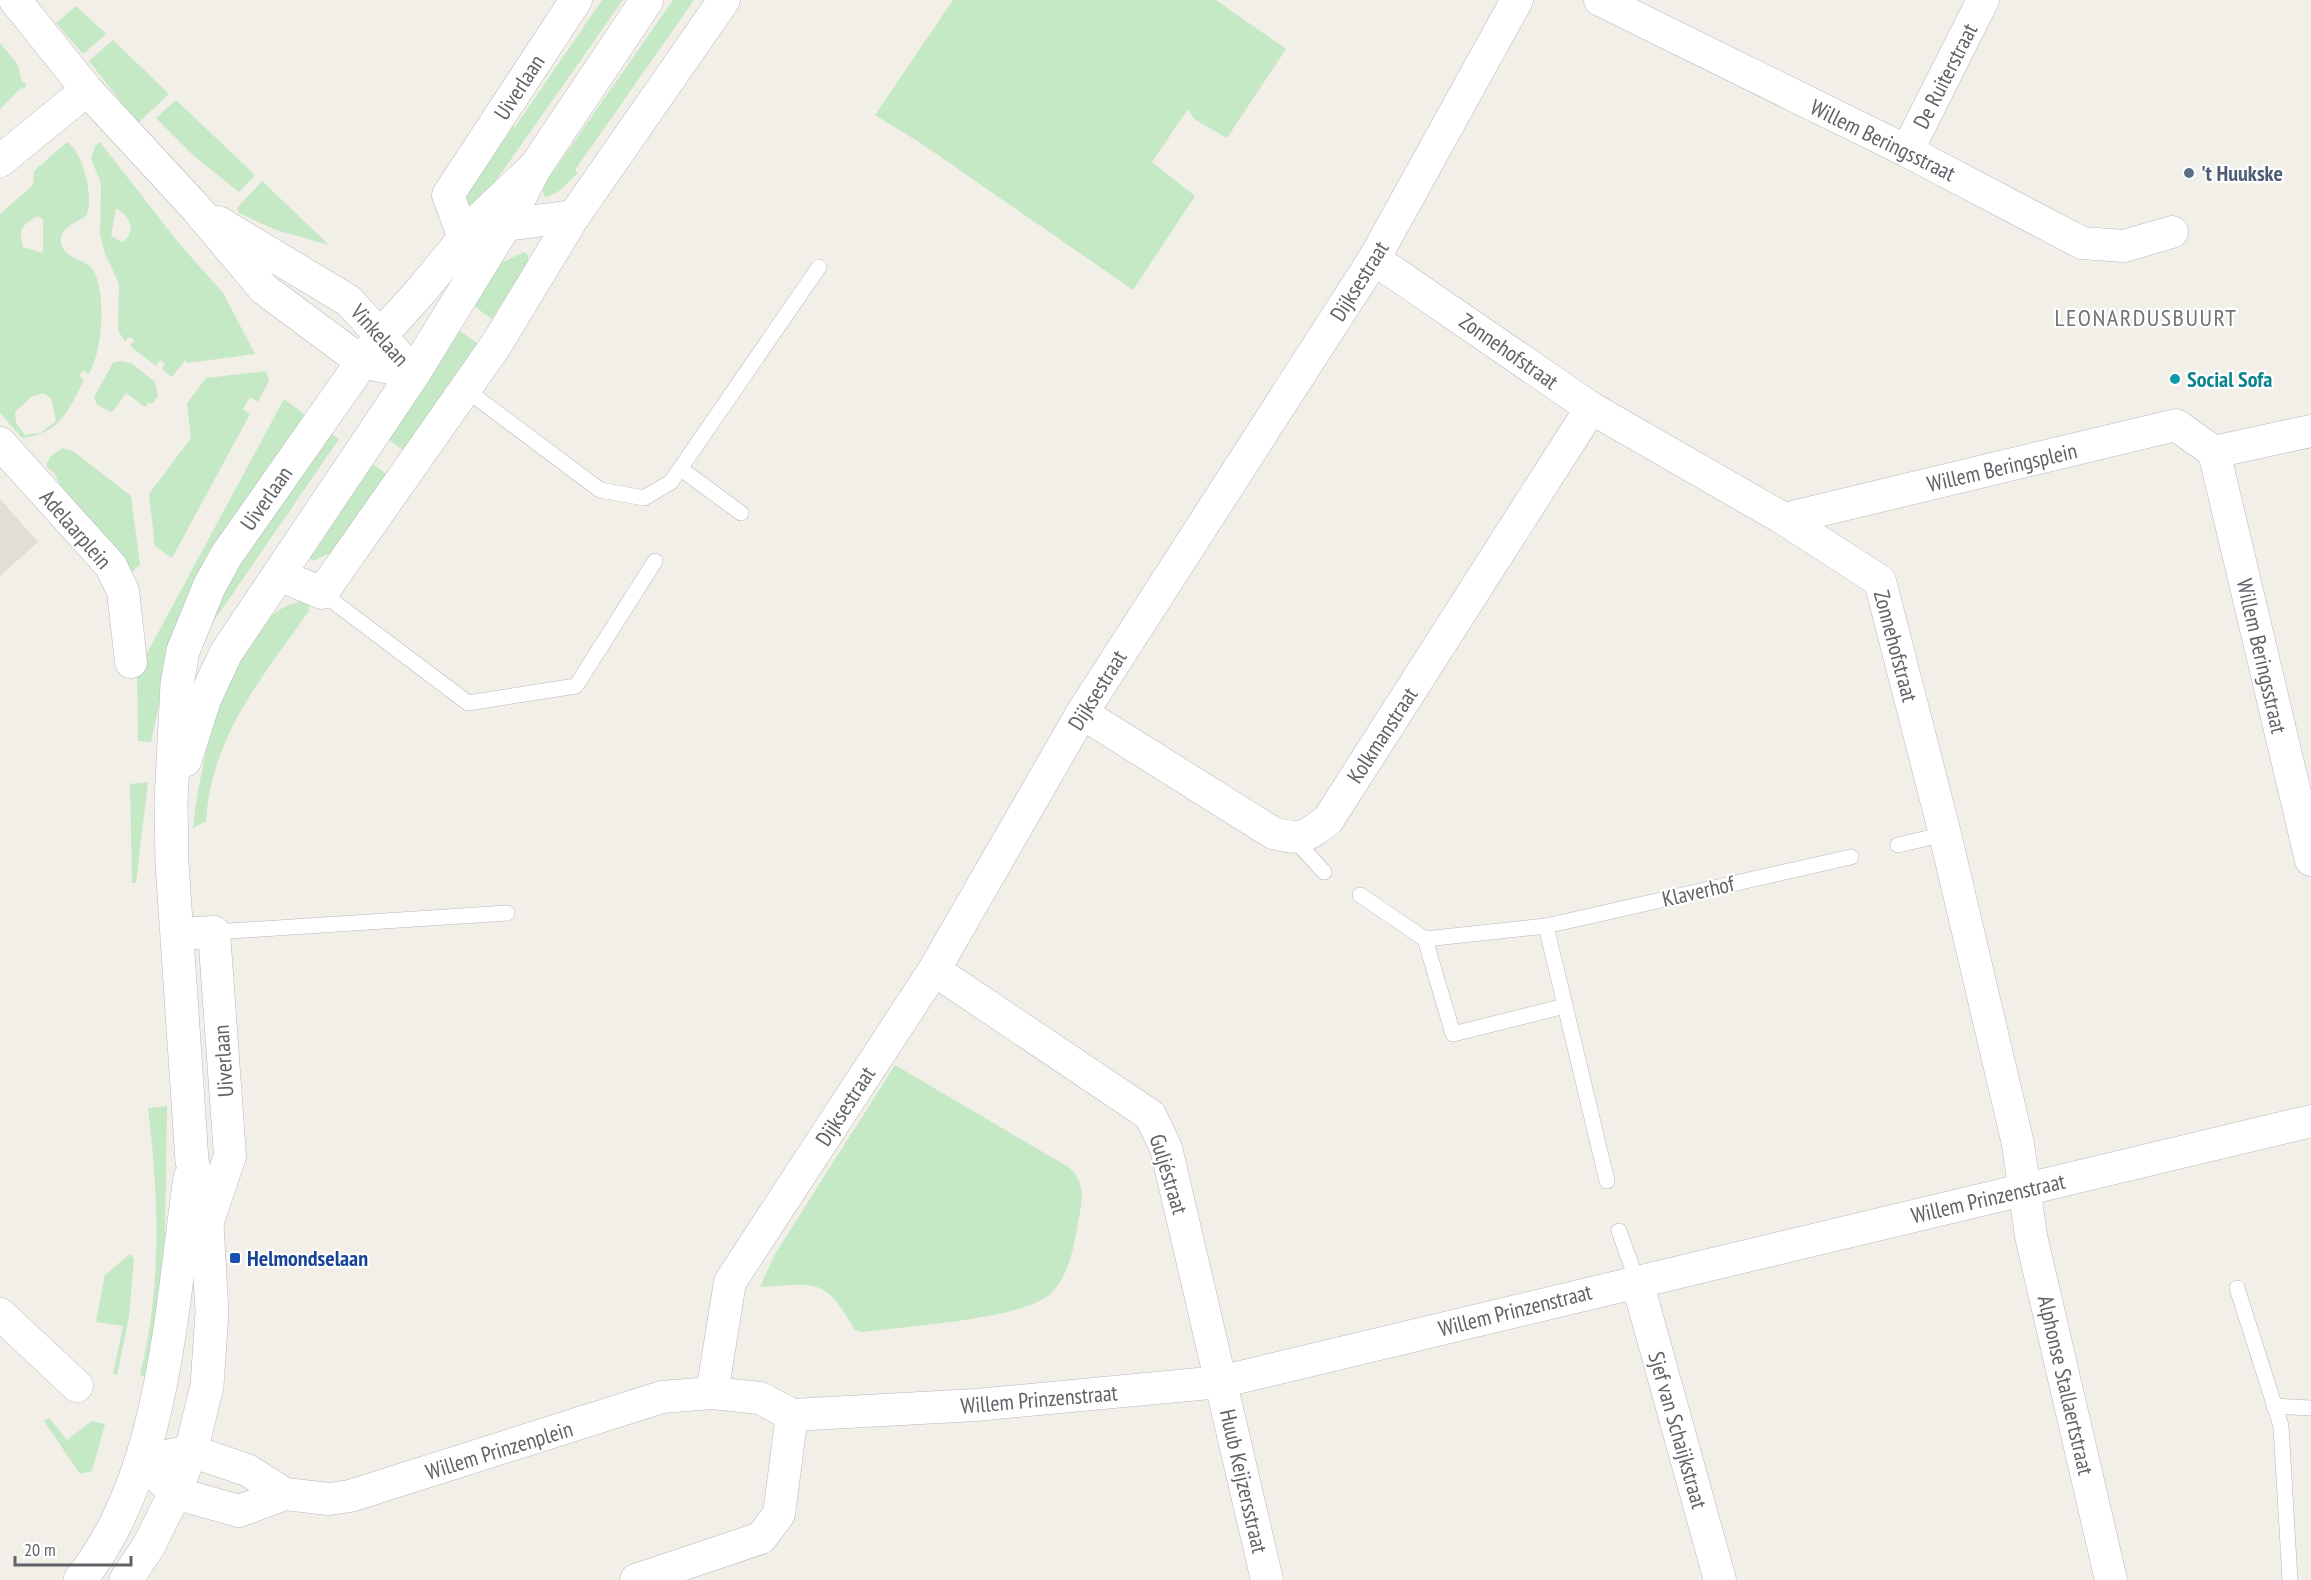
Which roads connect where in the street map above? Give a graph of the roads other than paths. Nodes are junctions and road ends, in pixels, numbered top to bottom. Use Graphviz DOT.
graph roads {
  1 [pos="15,0"];
  2 [pos="647,0"];
  3 [pos="724,0"];
  4 [pos="1517,0"];
  5 [pos="1600,0"];
  6 [pos="1983,0"];
  7 [pos="570,2"];
  8 [pos="87,90"];
  9 [pos="1907,152"];
  10 [pos="0,161"];
  11 [pos="536,166"];
  12 [pos="196,208"];
  13 [pos="574,216"];
  14 [pos="504,225"];
  15 [pos="2172,232"];
  16 [pos="464,238"];
  17 [pos="1374,259"];
  18 [pos="819,267"];
  19 [pos="381,335"];
  20 [pos="362,362"];
  21 [pos="414,374"];
  22 [pos="465,388"];
  23 [pos="1592,408"];
  24 [pos="2311,431"];
  25 [pos="0,443"];
  26 [pos="2214,452"];
  27 [pos="681,469"];
  28 [pos="741,513"];
  29 [pos="1784,519"];
  30 [pos="655,561"];
  31 [pos="279,575"];
  32 [pos="322,594"];
  33 [pos="131,662"];
  34 [pos="1082,713"];
  35 [pos="171,802"];
  36 [pos="1945,834"];
  37 [pos="1294,839"];
  38 [pos="1898,845"];
  39 [pos="1851,857"];
  40 [pos="2311,860"];
  41 [pos="1324,872"];
  42 [pos="1360,895"];
  43 [pos="507,913"];
  44 [pos="1546,926"];
  45 [pos="214,933"];
  46 [pos="177,934"];
  47 [pos="1425,939"];
  48 [pos="934,970"];
  49 [pos="1565,1006"];
  50 [pos="2311,1121"];
  51 [pos="192,1161"];
  52 [pos="1607,1181"];
  53 [pos="2024,1190"];
  54 [pos="207,1224"];
  55 [pos="1619,1231"];
  56 [pos="1637,1281"];
  57 [pos="2237,1288"];
  58 [pos="0,1314"];
  59 [pos="1220,1382"];
  60 [pos="77,1386"];
  61 [pos="712,1393"];
  62 [pos="2274,1406"];
  63 [pos="2311,1408"];
  64 [pos="792,1415"];
  65 [pos="191,1450"];
  66 [pos="142,1461"];
  67 [pos="175,1493"];
  68 [pos="285,1494"];
  69 [pos="80,1580"];
  70 [pos="126,1580"];
  71 [pos="636,1580"];
  72 [pos="1267,1580"];
  73 [pos="1720,1580"];
  74 [pos="2111,1580"];
  75 [pos="2290,1580"];
  1 -- 8 [label="street, Vinkelaan"];
  2 -- 11 [label="main road, Uiverlaan"];
  3 -- 13 [label="street"];
  4 -- 17 [label="street, Dijksestraat"];
  5 -- 9 [label="street, Willem Beringsstraat"];
  6 -- 9 [label="street, De Ruiterstraat"];
  7 -- 16 [label="street, Uiverlaan"];
  8 -- 10 [label="street"];
  8 -- 12 [label="street, Vinkelaan"];
  9 -- 15 [label="street, Willem Beringsstraat"];
  11 -- 14 [label="main road, Uiverlaan"];
  11 -- 16 [label="main road, Uiverlaan"];
  12 -- 19 [label="street, Vinkelaan"];
  12 -- 20 [label="street, Vinkelaan"];
  13 -- 14 [label="street"];
  13 -- 22 [label="street"];
  14 -- 21 [label="main road, Uiverlaan"];
  16 -- 19 [label="main road, Uiverlaan"];
  17 -- 23 [label="street, Zonnehofstraat"];
  17 -- 34 [label="street, Dijksestraat"];
  18 -- 27 [label="lane"];
  19 -- 20 [label="main road, Uiverlaan"];
  19 -- 21 [label="street, Vinkelaan"];
  20 -- 21 [label="street, Vinkelaan"];
  20 -- 35 [label="main road, Uiverlaan"];
  21 -- 31 [label="main road, Uiverlaan"];
  22 -- 27 [label="lane"];
  22 -- 32 [label="street"];
  23 -- 29 [label="street, Zonnehofstraat"];
  23 -- 37 [label="street, Kolkmanstraat"];
  24 -- 26 [label="street"];
  25 -- 33 [label="street, Adelaarplein"];
  26 -- 29 [label="street, Willem Beringsplein"];
  26 -- 40 [label="street, Willem Beringsstraat"];
  27 -- 28 [label="lane"];
  29 -- 36 [label="street, Zonnehofstraat"];
  30 -- 32 [label="lane"];
  31 -- 32 [label="street"];
  31 -- 35 [label="main road, Uiverlaan"];
  34 -- 37 [label="street"];
  34 -- 48 [label="street, Dijksestraat"];
  35 -- 46 [label="main road, Uiverlaan"];
  36 -- 38 [label="lane"];
  36 -- 53 [label="street, Zonnehofstraat"];
  37 -- 41 [label="lane"];
  39 -- 44 [label="lane, Klaverhof"];
  42 -- 47 [label="lane"];
  43 -- 45 [label="lane"];
  44 -- 47 [label="lane, Klaverhof"];
  44 -- 49 [label="lane"];
  45 -- 46 [label="street"];
  45 -- 54 [label="street, Uiverlaan"];
  46 -- 51 [label="main road, Uiverlaan"];
  47 -- 49 [label="lane"];
  48 -- 59 [label="street, Guljéstraat"];
  48 -- 61 [label="street, Dijksestraat"];
  49 -- 52 [label="lane"];
  50 -- 53 [label="street, Willem Prinzenstraat"];
  51 -- 54 [label="main road, Uiverlaan"];
  51 -- 66 [label="main road, Uiverlaan"];
  53 -- 56 [label="street, Willem Prinzenstraat"];
  53 -- 74 [label="street, Alphonse Stallaertstraat"];
  54 -- 65 [label="main road, Uiverlaan"];
  55 -- 56 [label="lane"];
  56 -- 59 [label="street, Willem Prinzenstraat"];
  56 -- 73 [label="street, Sjef van Schaijkstraat"];
  57 -- 62 [label="lane"];
  58 -- 60 [label="street"];
  59 -- 64 [label="street, Willem Prinzenstraat"];
  59 -- 72 [label="street, Huub Keijzersstraat"];
  61 -- 64 [label="street"];
  61 -- 68 [label="street, Willem Prinzenplein"];
  62 -- 63 [label="lane"];
  62 -- 75 [label="lane"];
  64 -- 71 [label="street"];
  65 -- 66 [label="street"];
  65 -- 67 [label="main road, Uiverlaan"];
  65 -- 68 [label="street, Willem Prinzenplein"];
  66 -- 67 [label="street, Willem Prinzenplein"];
  66 -- 69 [label="main road, Uiverlaan"];
  67 -- 68 [label="street, Willem Prinzenplein"];
  67 -- 70 [label="main road, Uiverlaan"];
}
